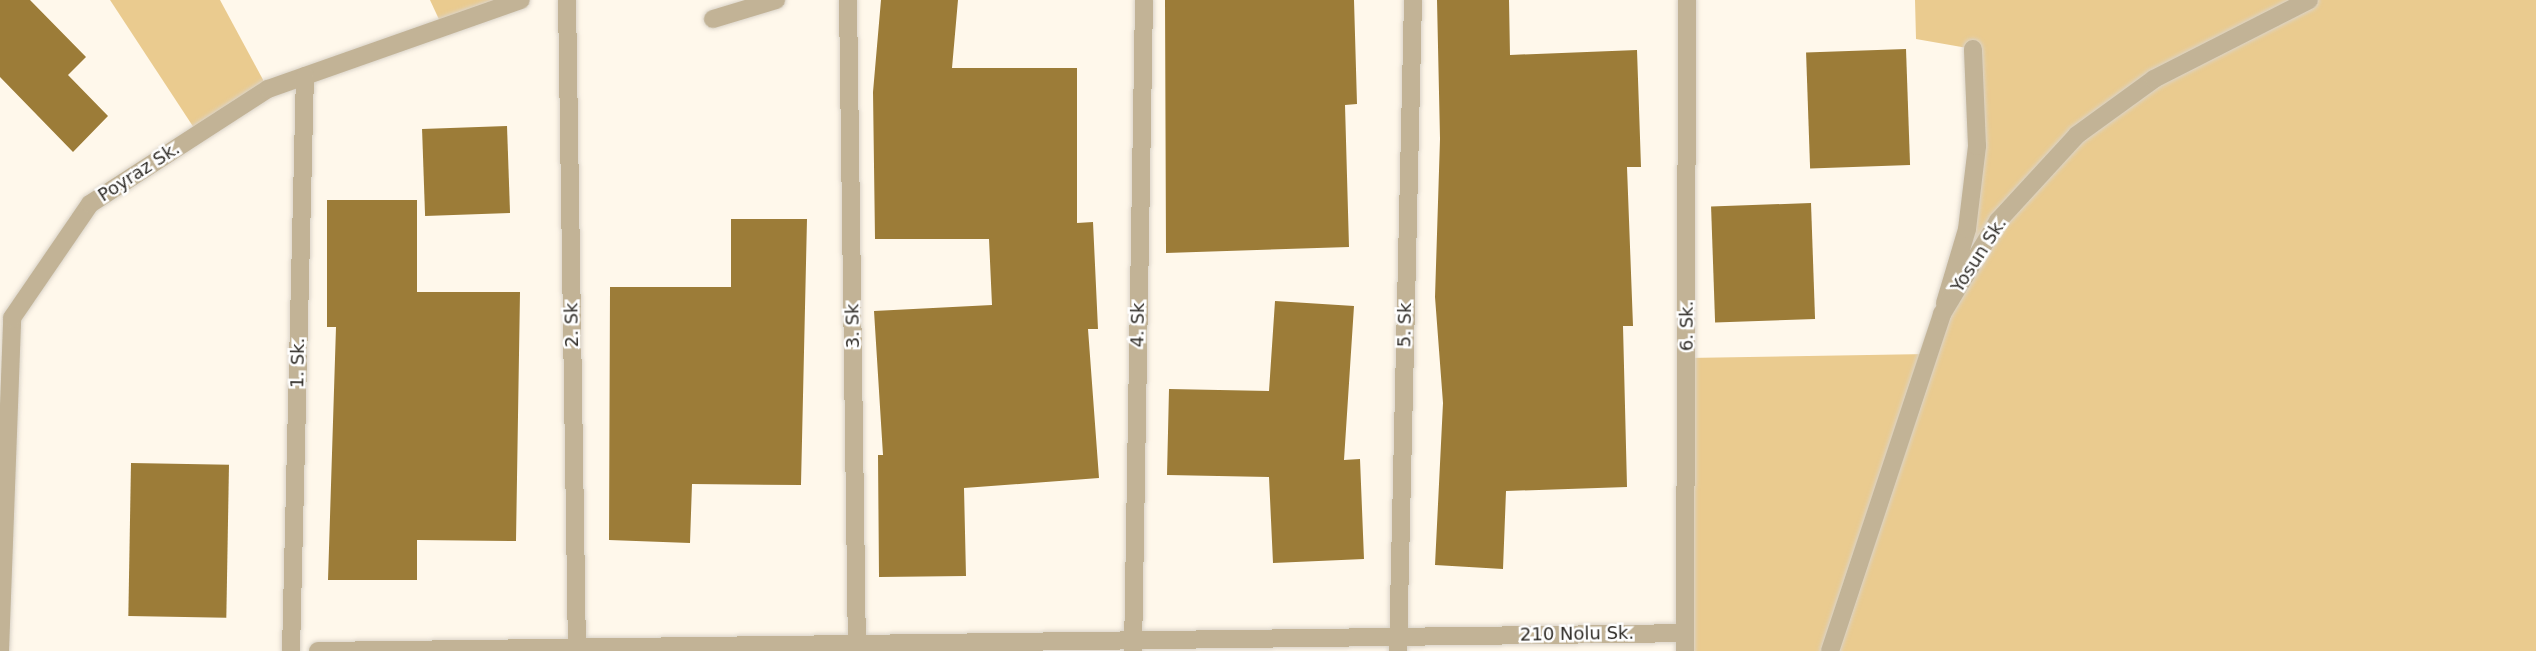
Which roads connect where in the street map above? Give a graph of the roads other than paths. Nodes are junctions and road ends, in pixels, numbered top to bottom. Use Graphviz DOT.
graph roads {
  1 [pos="521,0"];
  2 [pos="567,0"];
  3 [pos="777,0"];
  4 [pos="848,0"];
  5 [pos="1144,0"];
  6 [pos="1413,0"];
  7 [pos="1687,0"];
  8 [pos="2309,0"];
  9 [pos="712,19"];
  10 [pos="1973,49"];
  11 [pos="305,76"];
  12 [pos="1942,314"];
  13 [pos="1685,642"];
  14 [pos="1398,644"];
  15 [pos="1133,646"];
  16 [pos="857,647"];
  17 [pos="578,649"];
  18 [pos="0,651"];
  19 [pos="291,651"];
  20 [pos="318,651"];
  21 [pos="1830,651"];
  1 -- 11 [label="street, Poyraz Sk."];
  2 -- 17 [label="street, 2. Sk"];
  3 -- 9 [label="street"];
  4 -- 16 [label="street, 3. Sk"];
  5 -- 15 [label="street, 4. Sk"];
  6 -- 14 [label="street, 5. Sk"];
  7 -- 13 [label="street, 6. Sk."];
  8 -- 12 [label="street, Yosun Sk."];
  10 -- 12 [label="street"];
  11 -- 18 [label="street, Poyraz Sk."];
  11 -- 19 [label="street, 1. Sk."];
  12 -- 21 [label="street, Yosun Sk."];
  13 -- 14 [label="street, 210 Nolu Sk."];
  14 -- 15 [label="street, 210 Nolu Sk."];
  15 -- 16 [label="street, 210 Nolu Sk."];
  16 -- 17 [label="street, 210 Nolu Sk."];
  17 -- 20 [label="street, 210 Nolu Sk."];
}
